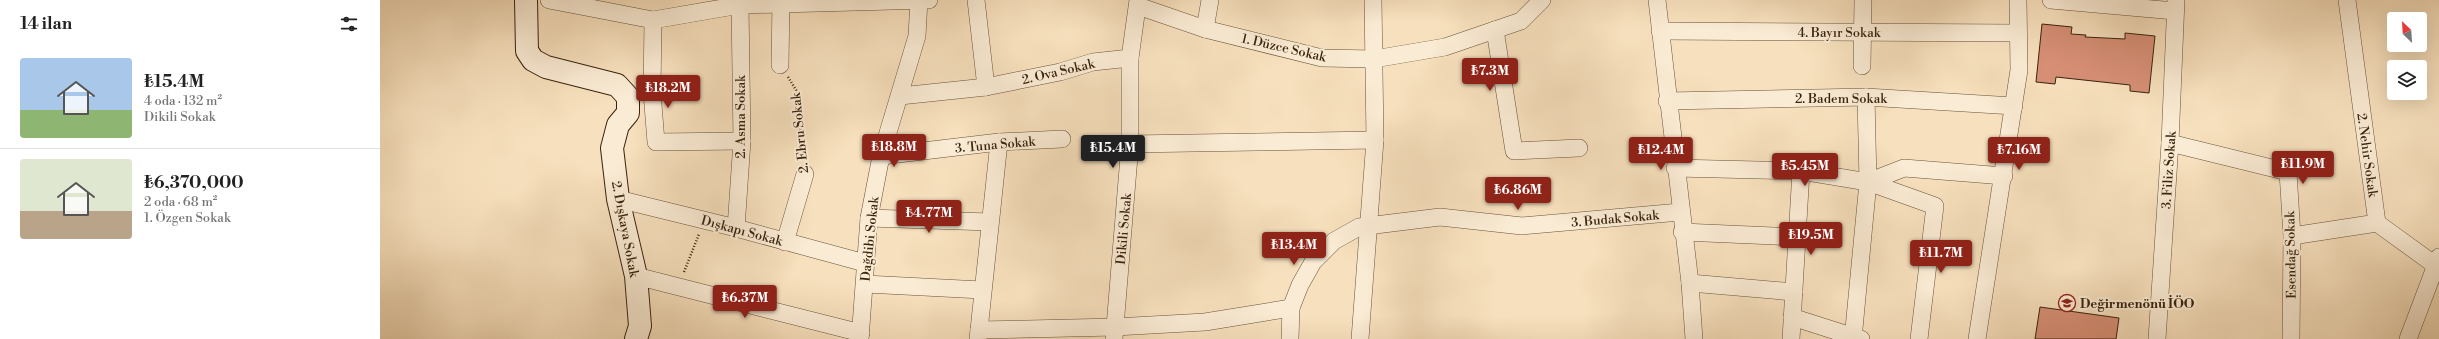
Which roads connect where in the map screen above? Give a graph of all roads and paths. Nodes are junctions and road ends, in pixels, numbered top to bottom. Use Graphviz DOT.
graph roads {
  1 [pos="526,0"];
  2 [pos="549,0"];
  3 [pos="919,0"];
  4 [pos="929,0"];
  5 [pos="976,0"];
  6 [pos="1210,0"];
  7 [pos="1373,0"];
  8 [pos="1542,0"];
  9 [pos="1657,0"];
  10 [pos="1863,0"];
  11 [pos="2018,0"];
  12 [pos="2051,0"];
  13 [pos="2347,0"];
  14 [pos="781,2"];
  15 [pos="1138,3"];
  16 [pos="740,6"];
  17 [pos="2176,6"];
  18 [pos="684,7"];
  19 [pos="653,20"];
  20 [pos="1205,29"];
  21 [pos="1495,30"];
  22 [pos="1660,31"];
  23 [pos="1862,32"];
  24 [pos="2018,33"];
  25 [pos="1130,58"];
  26 [pos="1374,59"];
  27 [pos="780,65"];
  28 [pos="1862,66"];
  29 [pos="986,87"];
  30 [pos="652,92"];
  31 [pos="900,96"];
  32 [pos="628,97"];
  33 [pos="1866,97"];
  34 [pos="1667,101"];
  35 [pos="2014,106"];
  36 [pos="1062,139"];
  37 [pos="1375,140"];
  38 [pos="742,141"];
  39 [pos="999,142"];
  40 [pos="1130,144"];
  41 [pos="2170,144"];
  42 [pos="1579,148"];
  43 [pos="881,156"];
  44 [pos="1676,168"];
  45 [pos="1801,171"];
  46 [pos="805,174"];
  47 [pos="2004,176"];
  48 [pos="1868,182"];
  49 [pos="618,199"];
  50 [pos="1680,212"];
  51 [pos="869,218"];
  52 [pos="705,221"];
  53 [pos="990,222"];
  54 [pos="2377,224"];
  55 [pos="1364,226"];
  56 [pos="736,228"];
  57 [pos="1682,232"];
  58 [pos="2292,236"];
  59 [pos="1797,237"];
  60 [pos="785,242"];
  61 [pos="2437,261"];
  62 [pos="865,263"];
  63 [pos="636,276"];
  64 [pos="1690,283"];
  65 [pos="865,284"];
  66 [pos="678,287"];
  67 [pos="982,290"];
  68 [pos="1794,292"];
  69 [pos="1291,308"];
  70 [pos="1792,317"];
  71 [pos="1114,333"];
  72 [pos="979,335"];
  73 [pos="860,336"];
  74 [pos="1856,338"];
  75 [pos="636,339"];
  76 [pos="1290,339"];
  77 [pos="1360,339"];
  78 [pos="1694,339"];
  79 [pos="1790,339"];
  80 [pos="1919,339"];
  81 [pos="1977,339"];
  82 [pos="2157,339"];
  83 [pos="2291,339"];
  84 [pos="2408,339"];
  1 -- 32 [label="street"];
  2 -- 19 [label="street"];
  3 -- 4 [label="street"];
  3 -- 14 [label="street"];
  3 -- 31 [label="street, Dağdibi Sokak"];
  5 -- 29 [label="street"];
  6 -- 20 [label="street"];
  7 -- 26 [label="street"];
  8 -- 21 [label="street, 1. Düzce Sokak"];
  9 -- 22 [label="street"];
  10 -- 23 [label="street"];
  11 -- 24 [label="street"];
  12 -- 17 [label="street"];
  13 -- 54 [label="street, 2. Nehir Sokak"];
  14 -- 16 [label="street"];
  14 -- 27 [label="street"];
  15 -- 20 [label="street, 1. Düzce Sokak"];
  15 -- 25 [label="street, Dikili Sokak"];
  16 -- 18 [label="street"];
  16 -- 38 [label="street, 2. Asma Sokak"];
  17 -- 41 [label="street, 3. Filiz Sokak"];
  18 -- 19 [label="street"];
  19 -- 30 [label="street"];
  20 -- 26 [label="street, 1. Düzce Sokak"];
  21 -- 26 [label="street, 1. Düzce Sokak"];
  21 -- 42 [label="street"];
  22 -- 23 [label="street, 4. Bayır Sokak"];
  22 -- 34 [label="street"];
  23 -- 24 [label="street, 4. Bayır Sokak"];
  23 -- 28 [label="street"];
  24 -- 35 [label="street"];
  25 -- 29 [label="street, 2. Ova Sokak"];
  25 -- 40 [label="street, Dikili Sokak"];
  26 -- 37 [label="street"];
  27 -- 46 [label="path, 2. Ebru Sokak"];
  29 -- 31 [label="street, 2. Ova Sokak"];
  30 -- 32 [label="street"];
  30 -- 38 [label="street"];
  31 -- 43 [label="street, Dağdibi Sokak"];
  32 -- 49 [label="street, 2. Dışkaya Sokak"];
  33 -- 34 [label="street, 2. Badem Sokak"];
  33 -- 35 [label="street, 2. Badem Sokak"];
  33 -- 48 [label="street"];
  34 -- 44 [label="street"];
  35 -- 47 [label="street"];
  36 -- 39 [label="street, 3. Tuna Sokak"];
  37 -- 40 [label="street"];
  37 -- 55 [label="street"];
  38 -- 56 [label="street, 2. Asma Sokak"];
  39 -- 43 [label="street, 3. Tuna Sokak"];
  39 -- 53 [label="street"];
  40 -- 71 [label="street, Dikili Sokak"];
  41 -- 58 [label="street, Esendağ Sokak"];
  41 -- 82 [label="street, 3. Filiz Sokak"];
  43 -- 51 [label="street, Dağdibi Sokak"];
  44 -- 45 [label="street"];
  44 -- 50 [label="street"];
  45 -- 48 [label="street"];
  45 -- 59 [label="street"];
  46 -- 60 [label="street, 2. Ebru Sokak"];
  47 -- 48 [label="street"];
  47 -- 81 [label="street"];
  48 -- 74 [label="street"];
  48 -- 80 [label="street"];
  49 -- 52 [label="street, Dışkapı Sokak"];
  49 -- 63 [label="street, 2. Dışkaya Sokak"];
  50 -- 55 [label="street, 3. Budak Sokak"];
  50 -- 57 [label="street"];
  51 -- 53 [label="street"];
  51 -- 62 [label="street, Dağdibi Sokak"];
  52 -- 56 [label="street, Dışkapı Sokak"];
  52 -- 66 [label="path"];
  53 -- 67 [label="street"];
  54 -- 58 [label="street"];
  54 -- 61 [label="street"];
  55 -- 69 [label="street"];
  55 -- 77 [label="street"];
  56 -- 60 [label="street, Dışkapı Sokak"];
  57 -- 59 [label="street"];
  57 -- 64 [label="street"];
  58 -- 83 [label="street, Esendağ Sokak"];
  59 -- 68 [label="street"];
  60 -- 62 [label="street, Dışkapı Sokak"];
  61 -- 84 [label="street"];
  62 -- 65 [label="street, Dağdibi Sokak"];
  63 -- 66 [label="street"];
  63 -- 75 [label="street, 2. Dışkaya Sokak"];
  64 -- 68 [label="street"];
  64 -- 78 [label="street"];
  65 -- 67 [label="street"];
  65 -- 73 [label="street, Dağdibi Sokak"];
  66 -- 73 [label="street"];
  67 -- 72 [label="street"];
  68 -- 70 [label="street"];
  69 -- 71 [label="street"];
  69 -- 76 [label="street"];
  70 -- 74 [label="street"];
  70 -- 79 [label="street"];
  71 -- 72 [label="street"];
}
